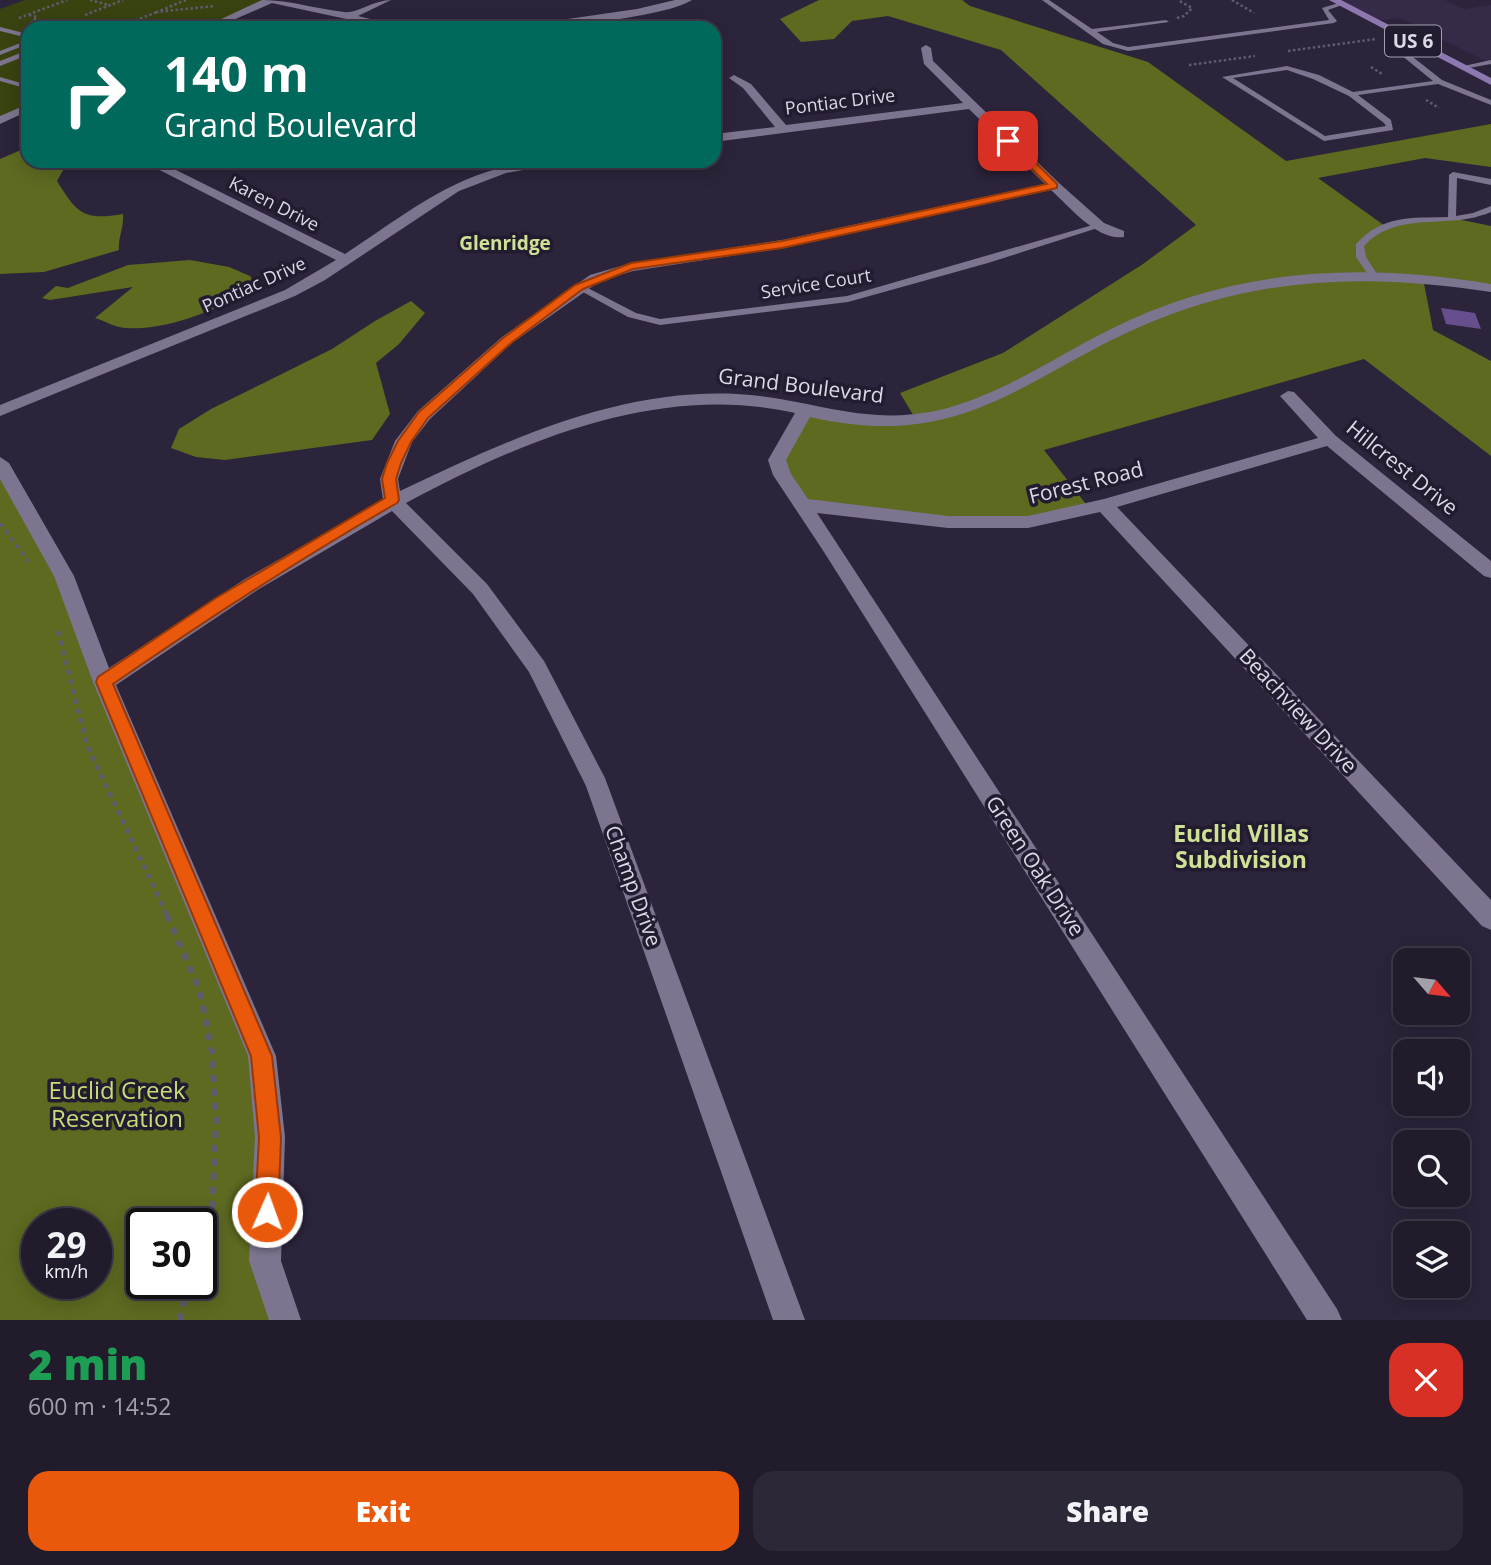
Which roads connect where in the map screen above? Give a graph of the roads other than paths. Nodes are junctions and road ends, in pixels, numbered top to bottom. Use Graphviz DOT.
graph roads {
  1 [pos="271,0"];
  2 [pos="386,0"];
  3 [pos="687,0"];
  4 [pos="1045,0"];
  5 [pos="1338,2"];
  6 [pos="349,16"];
  7 [pos="223,21"];
  8 [pos="371,21"];
  9 [pos="575,21"];
  10 [pos="1166,22"];
  11 [pos="0,29"];
  12 [pos="1091,31"];
  13 [pos="12,32"];
  14 [pos="21,34"];
  15 [pos="0,36"];
  16 [pos="21,45"];
  17 [pos="926,48"];
  18 [pos="1426,48"];
  19 [pos="0,53"];
  20 [pos="21,55"];
  21 [pos="1491,62"];
  22 [pos="0,64"];
  23 [pos="1462,67"];
  24 [pos="734,78"];
  25 [pos="0,79"];
  26 [pos="1438,82"];
  27 [pos="1491,82"];
  28 [pos="21,86"];
  29 [pos="1352,94"];
  30 [pos="1491,103"];
  31 [pos="971,105"];
  32 [pos="21,110"];
  33 [pos="0,120"];
  34 [pos="783,129"];
  35 [pos="721,137"];
  36 [pos="162,168"];
  37 [pos="496,168"];
  38 [pos="1491,182"];
  39 [pos="1054,186"];
  40 [pos="1491,209"];
  41 [pos="1452,218"];
  42 [pos="1099,226"];
  43 [pos="1119,234"];
  44 [pos="346,260"];
  45 [pos="1372,274"];
  46 [pos="579,287"];
  47 [pos="1491,288"];
  48 [pos="1287,396"];
  49 [pos="805,410"];
  50 [pos="0,411"];
  51 [pos="1330,440"];
  52 [pos="0,463"];
  53 [pos="392,500"];
  54 [pos="804,505"];
  55 [pos="1104,505"];
  56 [pos="1491,571"];
  57 [pos="104,682"];
  58 [pos="1491,918"];
  59 [pos="285,1320"];
  60 [pos="789,1320"];
  61 [pos="1326,1320"];
  1 -- 6 [label="street"];
  1 -- 7 [label="street"];
  2 -- 6 [label="street"];
  3 -- 9 [label="street"];
  4 -- 12 [label="lane"];
  5 -- 12 [label="lane"];
  5 -- 18 [label="main road, US 6"];
  6 -- 8 [label="street"];
  10 -- 12 [label="lane"];
  11 -- 13 [label="lane"];
  13 -- 14 [label="lane"];
  13 -- 15 [label="lane"];
  16 -- 19 [label="lane"];
  17 -- 31 [label="street"];
  18 -- 23 [label="main road, US 6"];
  18 -- 26 [label="lane"];
  20 -- 22 [label="lane"];
  21 -- 23 [label="lane"];
  23 -- 27 [label="main road, US 6"];
  24 -- 34 [label="street"];
  25 -- 28 [label="lane"];
  26 -- 29 [label="lane"];
  26 -- 30 [label="lane"];
  29 -- 29 [label="lane"];
  31 -- 34 [label="street, Pontiac Drive"];
  31 -- 39 [label="street"];
  32 -- 33 [label="street"];
  34 -- 35 [label="street, Pontiac Drive"];
  36 -- 44 [label="street, Karen Drive"];
  37 -- 44 [label="street, Pontiac Drive"];
  38 -- 41 [label="lane"];
  39 -- 42 [label="street"];
  39 -- 46 [label="street"];
  40 -- 41 [label="lane"];
  41 -- 45 [label="lane"];
  42 -- 43 [label="street"];
  42 -- 46 [label="lane, Service Court"];
  44 -- 50 [label="street, Pontiac Drive"];
  45 -- 47 [label="street, Grand Boulevard"];
  45 -- 49 [label="street, Grand Boulevard"];
  46 -- 53 [label="street"];
  48 -- 51 [label="street, Hillcrest Drive"];
  49 -- 53 [label="street, Grand Boulevard"];
  49 -- 54 [label="street, Green Oak Drive"];
  51 -- 55 [label="street, Forest Road"];
  51 -- 56 [label="street, Hillcrest Drive"];
  52 -- 57 [label="street"];
  53 -- 57 [label="street, Grand Boulevard"];
  53 -- 60 [label="street, Champ Drive"];
  54 -- 55 [label="street, Forest Road"];
  54 -- 61 [label="street, Green Oak Drive"];
  55 -- 58 [label="street, Beachview Drive"];
  57 -- 59 [label="street"];
}
